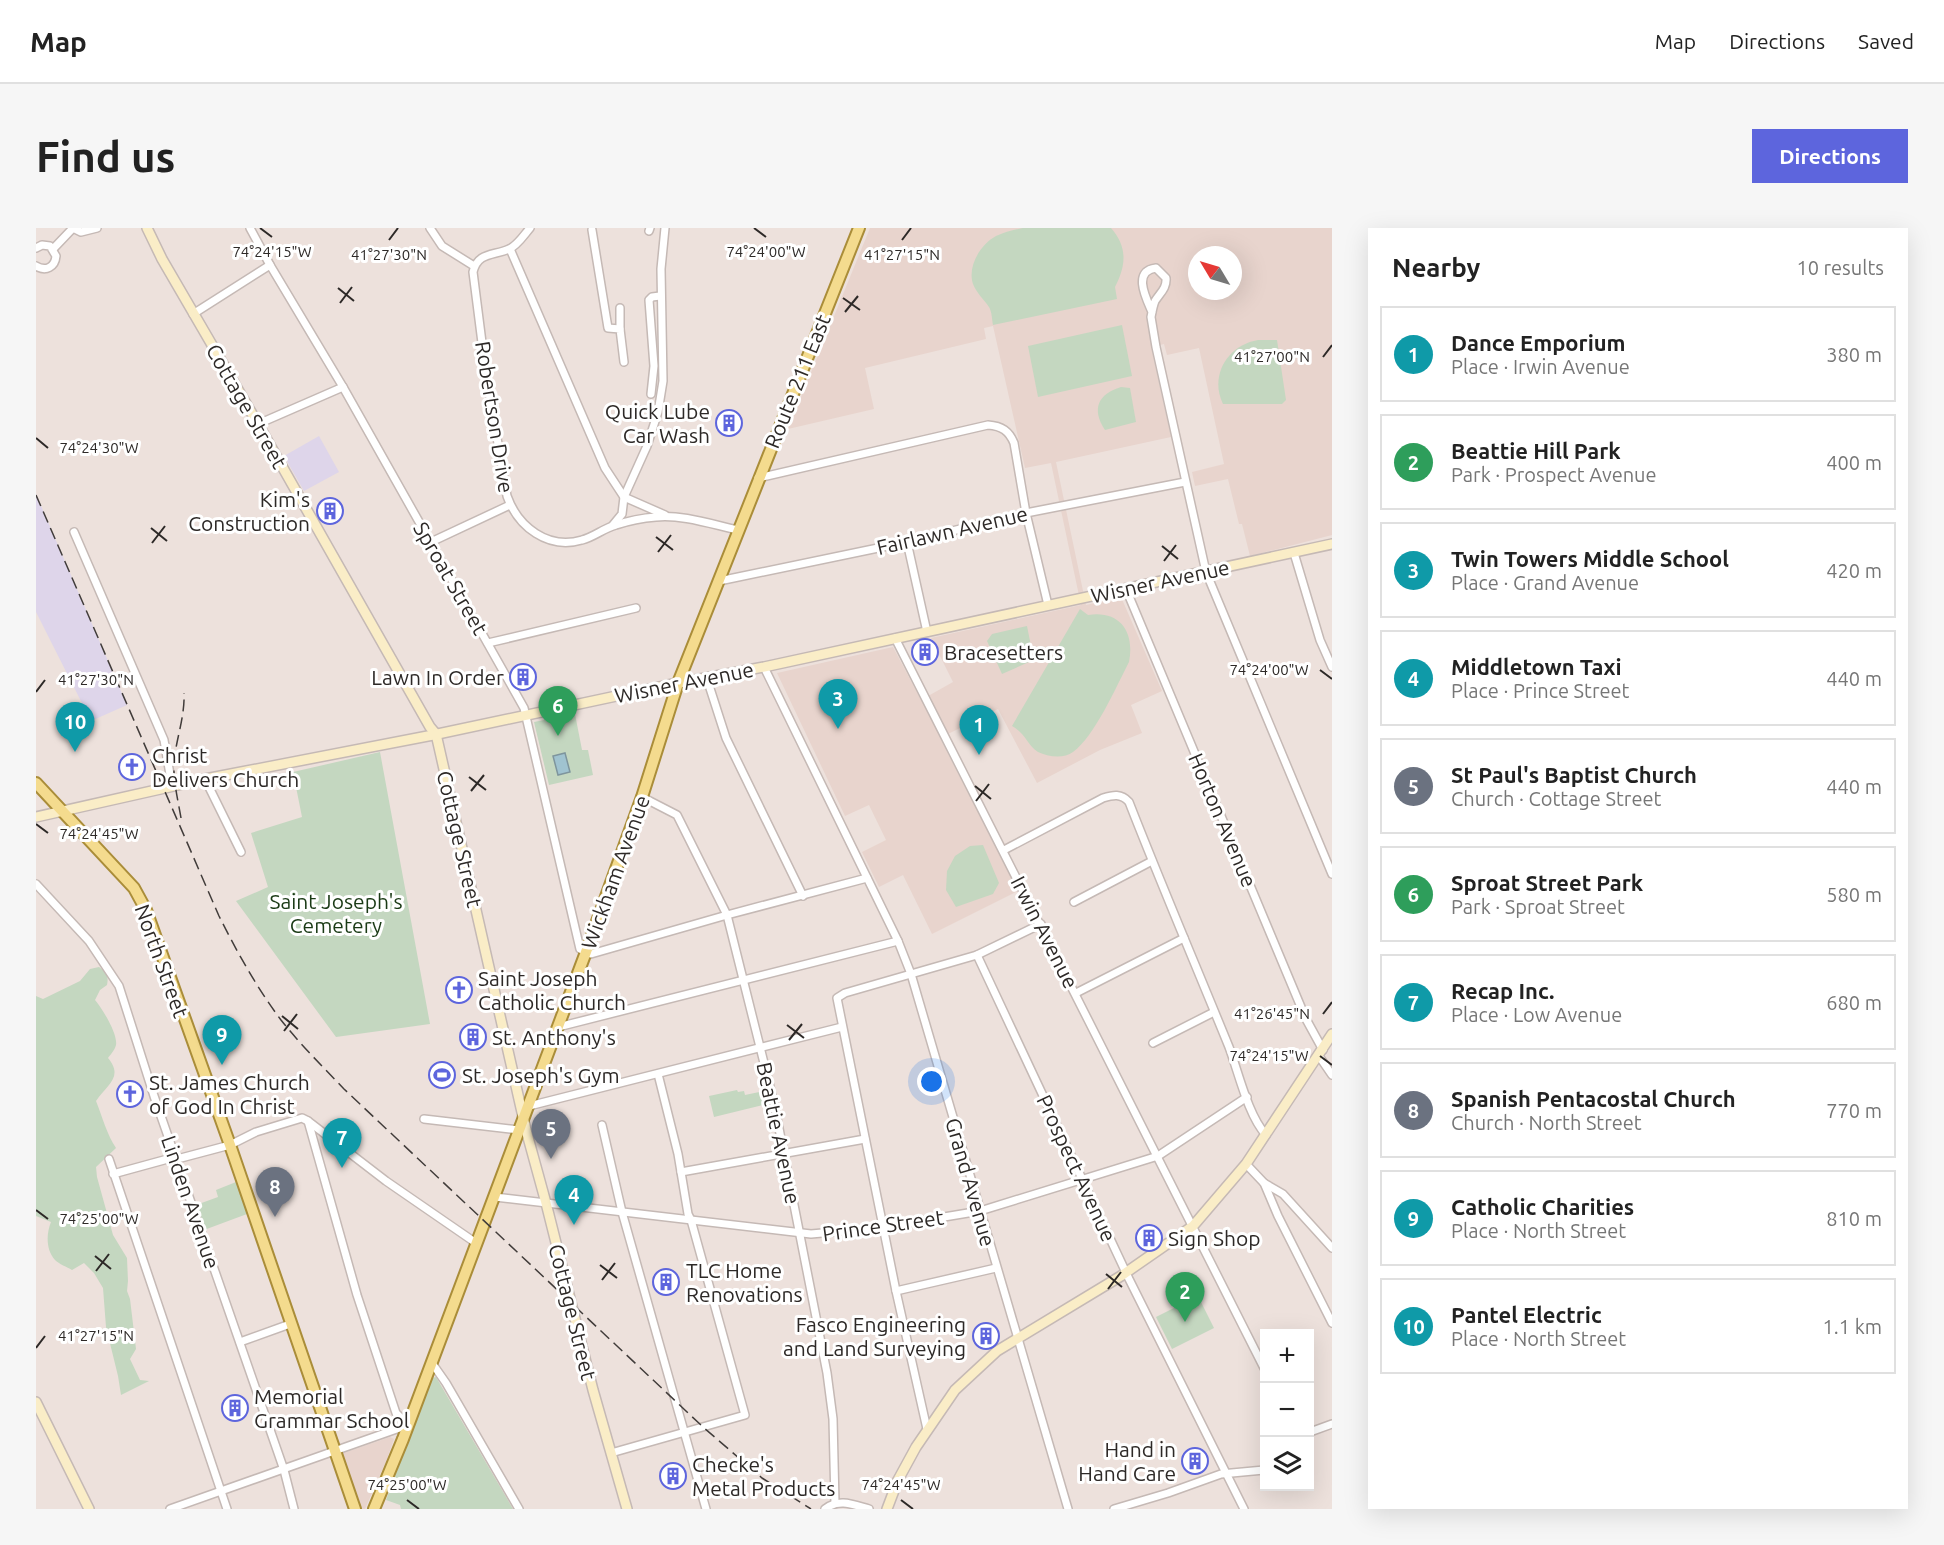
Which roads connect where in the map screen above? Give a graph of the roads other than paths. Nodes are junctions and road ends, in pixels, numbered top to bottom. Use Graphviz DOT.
graph roads {
  1 [pos="73,228"];
  2 [pos="97,228"];
  3 [pos="147,228"];
  4 [pos="250,228"];
  5 [pos="430,228"];
  6 [pos="530,228"];
  7 [pos="665,228"];
  8 [pos="859,228"];
  9 [pos="592,230"];
  10 [pos="36,248"];
  11 [pos="53,249"];
  12 [pos="510,249"];
  13 [pos="270,265"];
  14 [pos="36,266"];
  15 [pos="474,266"];
  16 [pos="660,296"];
  17 [pos="620,308"];
  18 [pos="1152,312"];
  19 [pos="193,314"];
  20 [pos="620,329"];
  21 [pos="624,362"];
  22 [pos="343,387"];
  23 [pos="651,394"];
  24 [pos="258,424"];
  25 [pos="760,473"];
  26 [pos="1185,482"];
  27 [pos="624,497"];
  28 [pos="510,505"];
  29 [pos="1026,513"];
  30 [pos="668,516"];
  31 [pos="614,525"];
  32 [pos="738,530"];
  33 [pos="74,532"];
  34 [pos="431,542"];
  35 [pos="907,542"];
  36 [pos="1332,544"];
  37 [pos="1294,553"];
  38 [pos="1206,572"];
  39 [pos="719,581"];
  40 [pos="1126,589"];
  41 [pos="1048,605"];
  42 [pos="636,608"];
  43 [pos="927,632"];
  44 [pos="895,638"];
  45 [pos="488,643"];
  46 [pos="1332,667"];
  47 [pos="764,668"];
  48 [pos="707,679"];
  49 [pos="678,683"];
  50 [pos="526,715"];
  51 [pos="436,734"];
  52 [pos="205,779"];
  53 [pos="36,783"];
  54 [pos="172,786"];
  55 [pos="642,797"];
  56 [pos="61,810"];
  57 [pos="36,817"];
  58 [pos="1004,850"];
  59 [pos="241,852"];
  60 [pos="1152,861"];
  61 [pos="1332,874"];
  62 [pos="867,878"];
  63 [pos="36,884"];
  64 [pos="802,896"];
  65 [pos="1074,902"];
  66 [pos="727,915"];
  67 [pos="1041,924"];
  68 [pos="1184,938"];
  69 [pos="898,941"];
  70 [pos="586,952"];
  71 [pos="977,955"];
  72 [pos="911,974"];
  73 [pos="742,979"];
  74 [pos="1076,993"];
  75 [pos="1215,1012"];
  76 [pos="558,1027"];
  77 [pos="842,1027"];
  78 [pos="1332,1034"];
  79 [pos="1153,1043"];
  80 [pos="761,1047"];
  81 [pos="1321,1053"];
  82 [pos="658,1074"];
  83 [pos="1332,1075"];
  84 [pos="1247,1096"];
  85 [pos="529,1106"];
  86 [pos="424,1119"];
  87 [pos="524,1119"];
  88 [pos="308,1121"];
  89 [pos="602,1125"];
  90 [pos="519,1130"];
  91 [pos="1266,1135"];
  92 [pos="865,1139"];
  93 [pos="230,1145"];
  94 [pos="784,1154"];
  95 [pos="1158,1156"];
  96 [pos="175,1157"];
  97 [pos="109,1160"];
  98 [pos="1246,1164"];
  99 [pos="681,1172"];
  100 [pos="113,1174"];
  101 [pos="1083,1180"];
  102 [pos="1264,1183"];
  103 [pos="495,1197"];
  104 [pos="546,1203"];
  105 [pos="980,1211"];
  106 [pos="622,1212"];
  107 [pos="691,1220"];
  108 [pos="885,1226"];
  109 [pos="1193,1226"];
  110 [pos="800,1233"];
  111 [pos="476,1243"];
  112 [pos="1332,1248"];
  113 [pos="996,1268"];
  114 [pos="1127,1273"];
  115 [pos="896,1291"];
  116 [pos="1332,1323"];
  117 [pos="290,1324"];
  118 [pos="1017,1338"];
  119 [pos="240,1342"];
  120 [pos="1260,1360"];
  121 [pos="432,1363"];
  122 [pos="36,1402"];
  123 [pos="1332,1424"];
  124 [pos="408,1425"];
  125 [pos="927,1429"];
  126 [pos="1314,1431"];
  127 [pos="684,1432"];
  128 [pos="334,1452"];
  129 [pos="610,1453"];
  130 [pos="284,1470"];
  131 [pos="1260,1470"];
  132 [pos="1227,1474"];
  133 [pos="223,1492"];
  134 [pos="835,1503"];
  135 [pos="89,1509"];
  136 [pos="170,1509"];
  137 [pos="227,1509"];
  138 [pos="294,1509"];
  139 [pos="355,1509"];
  140 [pos="374,1509"];
  141 [pos="519,1509"];
  142 [pos="627,1509"];
  143 [pos="706,1509"];
  144 [pos="825,1509"];
  145 [pos="869,1509"];
  146 [pos="887,1509"];
  147 [pos="1068,1509"];
  148 [pos="1114,1509"];
  149 [pos="1244,1509"];
  1 -- 2 [label="street"];
  1 -- 11 [label="street"];
  3 -- 19 [label="street, Cottage Street"];
  4 -- 13 [label="street, Sproat Street"];
  5 -- 15 [label="street"];
  6 -- 12 [label="street"];
  7 -- 16 [label="street"];
  8 -- 25 [label="main road, Route 211 East"];
  9 -- 20 [label="street"];
  10 -- 11 [label="street"];
  11 -- 14 [label="street"];
  12 -- 15 [label="street"];
  12 -- 27 [label="street"];
  13 -- 19 [label="street"];
  13 -- 22 [label="street, Sproat Street"];
  15 -- 28 [label="street, Robertson Drive"];
  16 -- 23 [label="street"];
  16 -- 27 [label="street"];
  17 -- 20 [label="street"];
  18 -- 18 [label="street"];
  18 -- 26 [label="street"];
  19 -- 24 [label="street, Cottage Street"];
  20 -- 21 [label="street"];
  22 -- 24 [label="street"];
  22 -- 34 [label="street, Sproat Street"];
  24 -- 51 [label="street, Cottage Street"];
  25 -- 29 [label="street"];
  25 -- 32 [label="main road, Wickham Avenue"];
  26 -- 29 [label="street, Fairlawn Avenue"];
  26 -- 38 [label="street"];
  27 -- 30 [label="street"];
  27 -- 31 [label="street"];
  28 -- 31 [label="street, Robertson Drive"];
  28 -- 34 [label="street"];
  29 -- 35 [label="street, Fairlawn Avenue"];
  29 -- 41 [label="street"];
  30 -- 31 [label="street, Robertson Drive"];
  30 -- 32 [label="street, Robertson Drive"];
  32 -- 39 [label="main road, Wickham Avenue"];
  33 -- 54 [label="street"];
  34 -- 45 [label="street, Sproat Street"];
  35 -- 39 [label="street, Fairlawn Avenue"];
  35 -- 43 [label="street"];
  36 -- 37 [label="street, Wisner Avenue"];
  37 -- 38 [label="street, Wisner Avenue"];
  37 -- 46 [label="street"];
  38 -- 40 [label="street, Wisner Avenue"];
  38 -- 61 [label="street"];
  39 -- 49 [label="main road, Wickham Avenue"];
  40 -- 41 [label="street, Wisner Avenue"];
  40 -- 81 [label="street, Horton Avenue"];
  41 -- 43 [label="street, Wisner Avenue"];
  42 -- 45 [label="street"];
  43 -- 44 [label="street, Wisner Avenue"];
  44 -- 47 [label="street, Wisner Avenue"];
  44 -- 58 [label="street, Irwin Avenue"];
  45 -- 50 [label="street, Sproat Street"];
  47 -- 48 [label="street, Wisner Avenue"];
  47 -- 62 [label="street, Grand Avenue"];
  48 -- 49 [label="street, Wisner Avenue"];
  48 -- 64 [label="street"];
  49 -- 50 [label="street, Wisner Avenue"];
  49 -- 55 [label="main road, Wickham Avenue"];
  50 -- 51 [label="street, Wisner Avenue"];
  50 -- 70 [label="street, Sproat Street"];
  51 -- 52 [label="street, Wisner Avenue"];
  51 -- 87 [label="street, Cottage Street"];
  52 -- 54 [label="street, Wisner Avenue"];
  52 -- 59 [label="street"];
  53 -- 56 [label="main road, North Street"];
  54 -- 56 [label="street, Wisner Avenue"];
  55 -- 66 [label="street, Beattie Avenue"];
  55 -- 70 [label="main road, Wickham Avenue"];
  56 -- 57 [label="street, Wisner Avenue"];
  56 -- 93 [label="main road, North Street"];
  58 -- 60 [label="street"];
  58 -- 67 [label="street, Irwin Avenue"];
  60 -- 65 [label="street"];
  60 -- 68 [label="street"];
  62 -- 64 [label="street"];
  62 -- 69 [label="street, Grand Avenue"];
  63 -- 96 [label="street, Linden Avenue"];
  64 -- 66 [label="street"];
  66 -- 70 [label="street"];
  66 -- 73 [label="street, Beattie Avenue"];
  67 -- 71 [label="street"];
  67 -- 74 [label="street, Irwin Avenue"];
  68 -- 74 [label="street"];
  68 -- 75 [label="street"];
  69 -- 72 [label="street, Grand Avenue"];
  69 -- 73 [label="street"];
  70 -- 76 [label="main road, Wickham Avenue"];
  71 -- 72 [label="street"];
  71 -- 101 [label="street, Prospect Avenue"];
  72 -- 77 [label="street"];
  72 -- 105 [label="street, Grand Avenue"];
  73 -- 76 [label="street"];
  73 -- 80 [label="street, Beattie Avenue"];
  74 -- 95 [label="street, Irwin Avenue"];
  75 -- 79 [label="street"];
  75 -- 84 [label="street"];
  76 -- 85 [label="main road, Wickham Avenue"];
  77 -- 80 [label="street"];
  77 -- 92 [label="street"];
  78 -- 81 [label="street"];
  80 -- 82 [label="street"];
  80 -- 94 [label="street, Beattie Avenue"];
  81 -- 83 [label="street, Horton Avenue"];
  81 -- 91 [label="street"];
  82 -- 85 [label="street"];
  82 -- 99 [label="street"];
  84 -- 91 [label="street"];
  84 -- 95 [label="street, Prince Street"];
  85 -- 87 [label="main road, Wickham Avenue"];
  86 -- 90 [label="street"];
  87 -- 90 [label="main road, Wickham Avenue"];
  87 -- 104 [label="street, Cottage Street"];
  88 -- 93 [label="street"];
  88 -- 111 [label="street"];
  88 -- 124 [label="street"];
  89 -- 106 [label="street"];
  90 -- 103 [label="main road, Wickham Avenue"];
  91 -- 98 [label="street"];
  92 -- 94 [label="street"];
  92 -- 108 [label="street"];
  93 -- 96 [label="street"];
  93 -- 117 [label="main road, North Street"];
  94 -- 99 [label="street"];
  94 -- 110 [label="street, Beattie Avenue"];
  95 -- 101 [label="street, Prince Street"];
  95 -- 109 [label="street, Irwin Avenue"];
  96 -- 100 [label="street"];
  96 -- 119 [label="street, Linden Avenue"];
  97 -- 100 [label="street"];
  98 -- 102 [label="street"];
  98 -- 109 [label="street"];
  99 -- 107 [label="street"];
  100 -- 133 [label="street"];
  101 -- 105 [label="street, Prince Street"];
  101 -- 114 [label="street, Prospect Avenue"];
  102 -- 112 [label="street"];
  102 -- 116 [label="street"];
  103 -- 104 [label="street, Prince Street"];
  103 -- 111 [label="main road, Wickham Avenue"];
  104 -- 106 [label="street, Prince Street"];
  104 -- 129 [label="street, Cottage Street"];
  105 -- 108 [label="street, Prince Street"];
  105 -- 113 [label="street, Grand Avenue"];
  106 -- 107 [label="street, Prince Street"];
  106 -- 127 [label="street"];
  107 -- 110 [label="street, Prince Street"];
  107 -- 127 [label="street"];
  108 -- 110 [label="street, Prince Street"];
  108 -- 115 [label="street"];
  109 -- 114 [label="street"];
  109 -- 120 [label="street, Irwin Avenue"];
  110 -- 134 [label="street, Beattie Avenue"];
  111 -- 121 [label="main road, Wickham Avenue"];
  113 -- 115 [label="street"];
  113 -- 118 [label="street, Grand Avenue"];
  114 -- 118 [label="street"];
  114 -- 132 [label="street, Prospect Avenue"];
  115 -- 125 [label="street"];
  117 -- 119 [label="street"];
  117 -- 128 [label="main road, North Street"];
  118 -- 125 [label="street"];
  118 -- 147 [label="street, Grand Avenue"];
  119 -- 130 [label="street, Linden Avenue"];
  121 -- 124 [label="main road, Wickham Avenue"];
  121 -- 141 [label="street"];
  122 -- 135 [label="street"];
  123 -- 126 [label="street"];
  124 -- 128 [label="street"];
  124 -- 140 [label="main road, Wickham Avenue"];
  125 -- 146 [label="street"];
  127 -- 129 [label="street"];
  127 -- 143 [label="street"];
  128 -- 130 [label="street"];
  128 -- 139 [label="main road, North Street"];
  129 -- 142 [label="street, Cottage Street"];
  130 -- 133 [label="street"];
  130 -- 138 [label="street, Linden Avenue"];
  131 -- 132 [label="street"];
  132 -- 148 [label="street"];
  132 -- 149 [label="street, Prospect Avenue"];
  133 -- 136 [label="street"];
  133 -- 137 [label="street"];
  134 -- 144 [label="street"];
  134 -- 145 [label="street"];
}
